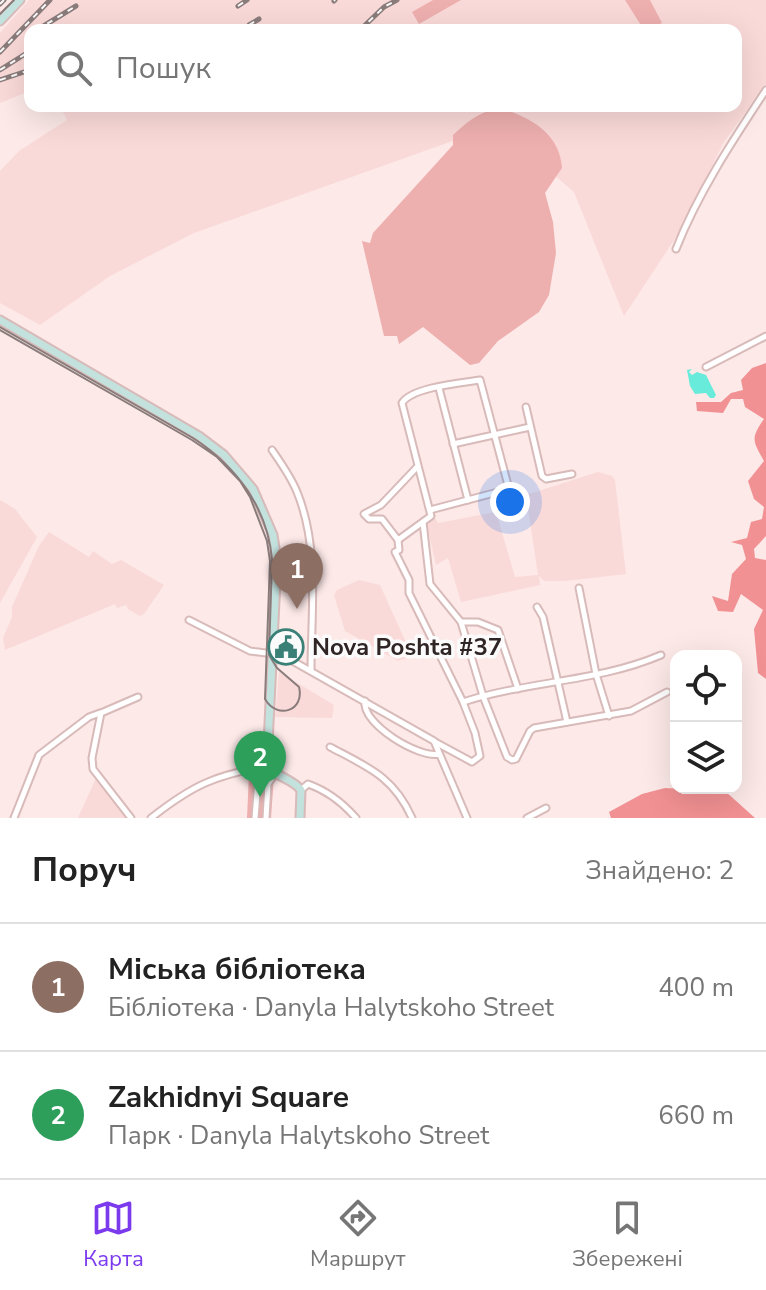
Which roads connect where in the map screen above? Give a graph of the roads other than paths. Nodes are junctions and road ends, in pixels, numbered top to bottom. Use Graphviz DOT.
graph roads {
  1 [pos="20,0"];
  2 [pos="0,21"];
  3 [pos="766,90"];
  4 [pos="676,249"];
  5 [pos="0,320"];
  6 [pos="766,336"];
  7 [pos="706,367"];
  8 [pos="439,388"];
  9 [pos="526,407"];
  10 [pos="530,427"];
  11 [pos="494,435"];
  12 [pos="453,444"];
  13 [pos="272,450"];
  14 [pos="418,466"];
  15 [pos="572,474"];
  16 [pos="468,500"];
  17 [pos="430,510"];
  18 [pos="423,522"];
  19 [pos="398,540"];
  20 [pos="579,588"];
  21 [pos="537,607"];
  22 [pos="189,620"];
  23 [pos="461,622"];
  24 [pos="273,654"];
  25 [pos="661,655"];
  26 [pos="311,671"];
  27 [pos="596,674"];
  28 [pos="558,683"];
  29 [pos="518,689"];
  30 [pos="667,692"];
  31 [pos="483,696"];
  32 [pos="138,697"];
  33 [pos="365,701"];
  34 [pos="463,702"];
  35 [pos="101,713"];
  36 [pos="609,716"];
  37 [pos="567,722"];
  38 [pos="434,741"];
  39 [pos="330,747"];
  40 [pos="439,754"];
  41 [pos="267,768"];
  42 [pos="301,790"];
  43 [pos="546,808"];
  44 [pos="14,818"];
  45 [pos="131,818"];
  46 [pos="151,818"];
  47 [pos="255,818"];
  48 [pos="266,818"];
  49 [pos="300,818"];
  50 [pos="356,818"];
  51 [pos="412,818"];
  52 [pos="467,818"];
  53 [pos="527,818"];
  1 -- 2 [label="street"];
  3 -- 4 [label="street"];
  5 -- 24 [label="street"];
  6 -- 7 [label="street"];
  8 -- 11 [label="street"];
  8 -- 12 [label="street"];
  8 -- 14 [label="street"];
  9 -- 10 [label="street"];
  10 -- 11 [label="street"];
  10 -- 15 [label="street"];
  11 -- 12 [label="street"];
  11 -- 16 [label="street"];
  12 -- 16 [label="street"];
  13 -- 26 [label="street"];
  14 -- 17 [label="street"];
  14 -- 19 [label="street"];
  16 -- 17 [label="street"];
  17 -- 18 [label="street"];
  18 -- 19 [label="street"];
  18 -- 23 [label="street"];
  19 -- 34 [label="street"];
  20 -- 27 [label="street"];
  21 -- 28 [label="street"];
  22 -- 24 [label="street"];
  23 -- 29 [label="street"];
  23 -- 31 [label="street"];
  24 -- 26 [label="street"];
  24 -- 41 [label="street"];
  25 -- 27 [label="street"];
  26 -- 33 [label="street"];
  27 -- 28 [label="street"];
  27 -- 36 [label="street"];
  28 -- 29 [label="street"];
  28 -- 37 [label="street"];
  29 -- 31 [label="street"];
  30 -- 36 [label="street"];
  31 -- 34 [label="street"];
  31 -- 37 [label="street"];
  32 -- 35 [label="street"];
  33 -- 38 [label="street"];
  33 -- 40 [label="street"];
  34 -- 38 [label="street"];
  35 -- 44 [label="street"];
  35 -- 45 [label="street"];
  36 -- 37 [label="street"];
  38 -- 40 [label="street"];
  39 -- 51 [label="street"];
  40 -- 52 [label="street"];
  41 -- 42 [label="street"];
  41 -- 46 [label="street"];
  41 -- 47 [label="street"];
  41 -- 48 [label="street"];
  42 -- 49 [label="street"];
  42 -- 50 [label="street"];
  43 -- 53 [label="street"];
}
